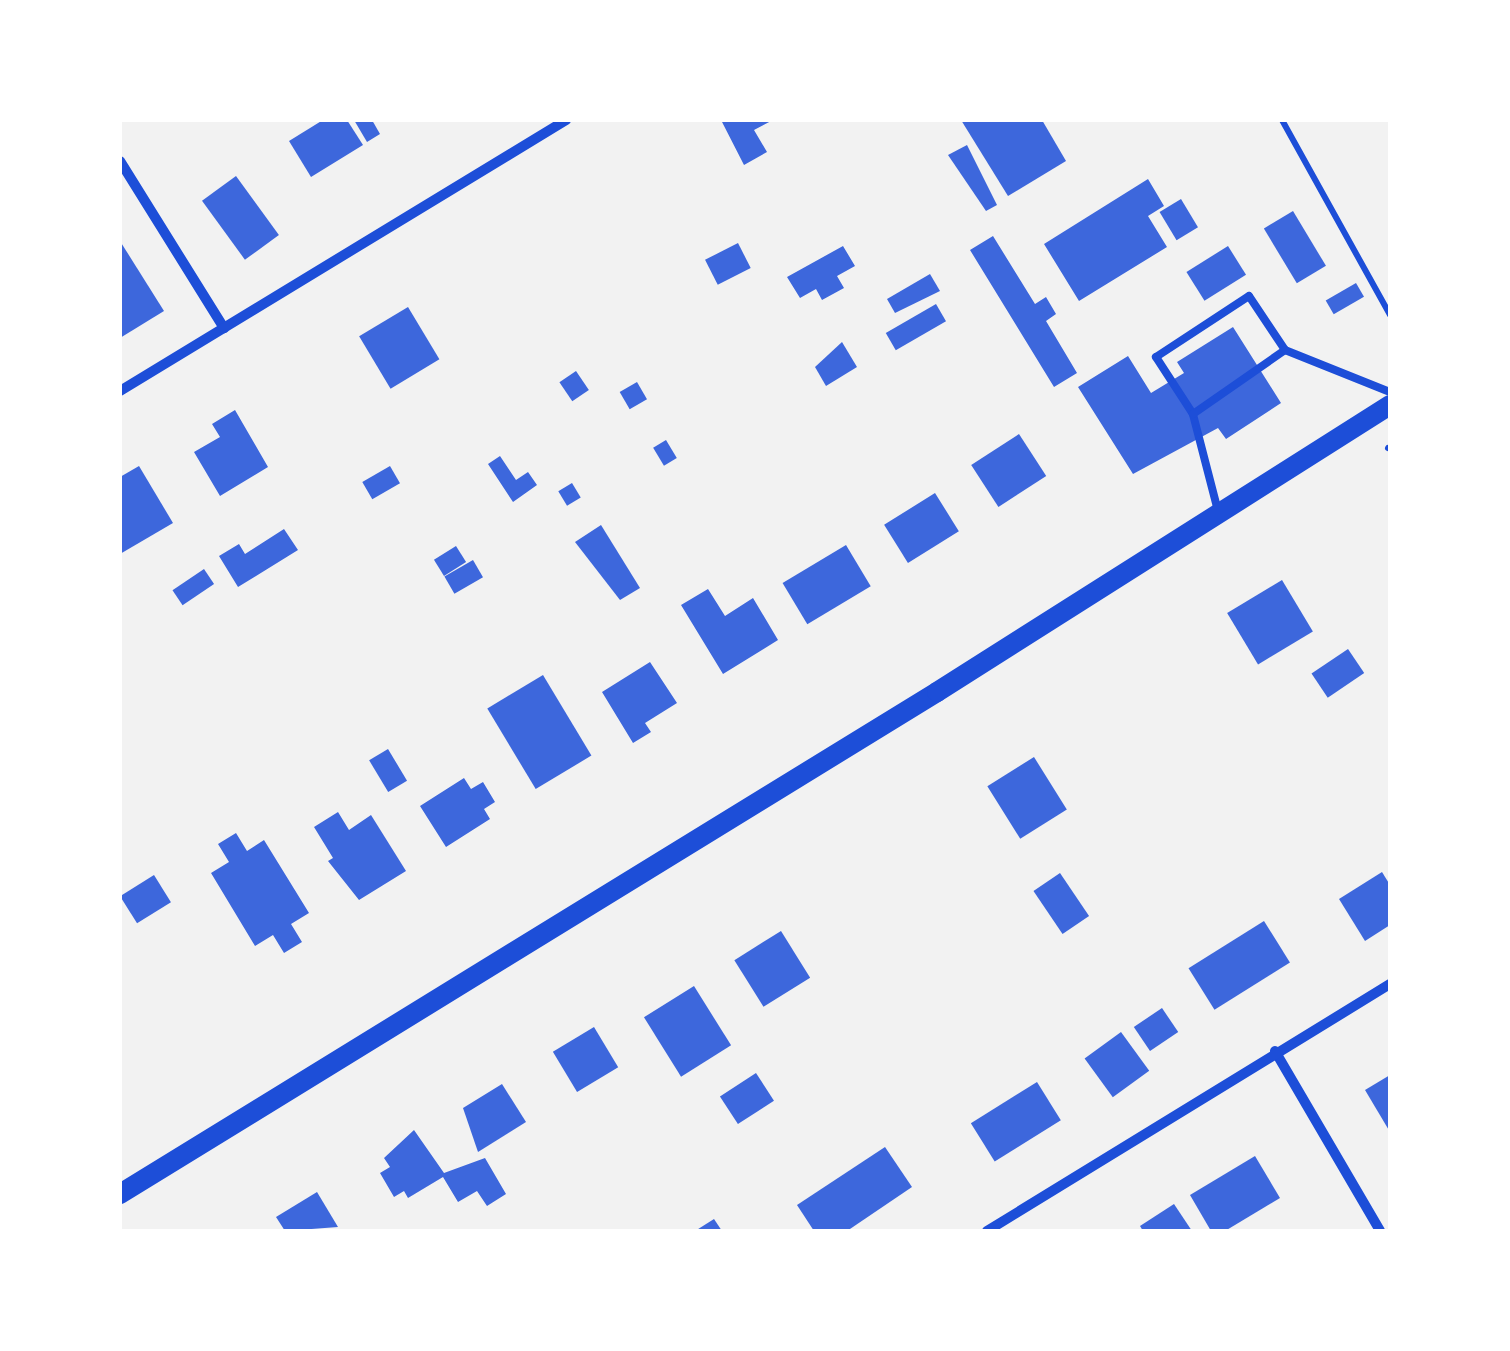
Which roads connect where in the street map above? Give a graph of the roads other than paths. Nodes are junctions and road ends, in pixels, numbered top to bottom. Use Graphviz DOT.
graph roads {
  1 [pos="566,120"];
  2 [pos="120,160"];
  3 [pos="224,328"];
  4 [pos="1285,350"];
  5 [pos="120,391"];
  6 [pos="1390,392"];
  7 [pos="1390,405"];
  8 [pos="1193,414"];
  9 [pos="1220,516"];
  10 [pos="1390,984"];
  11 [pos="1274,1051"];
  12 [pos="120,1194"];
  13 [pos="987,1231"];
  14 [pos="1380,1231"];
  1 -- 3 [label="street"];
  2 -- 3 [label="street"];
  3 -- 5 [label="street"];
  4 -- 6 [label="lane"];
  4 -- 8 [label="lane"];
  4 -- 8 [label="lane"];
  7 -- 9 [label="main road"];
  8 -- 9 [label="lane"];
  9 -- 12 [label="main road"];
  10 -- 11 [label="street"];
  11 -- 13 [label="street"];
  11 -- 14 [label="street"];
}
